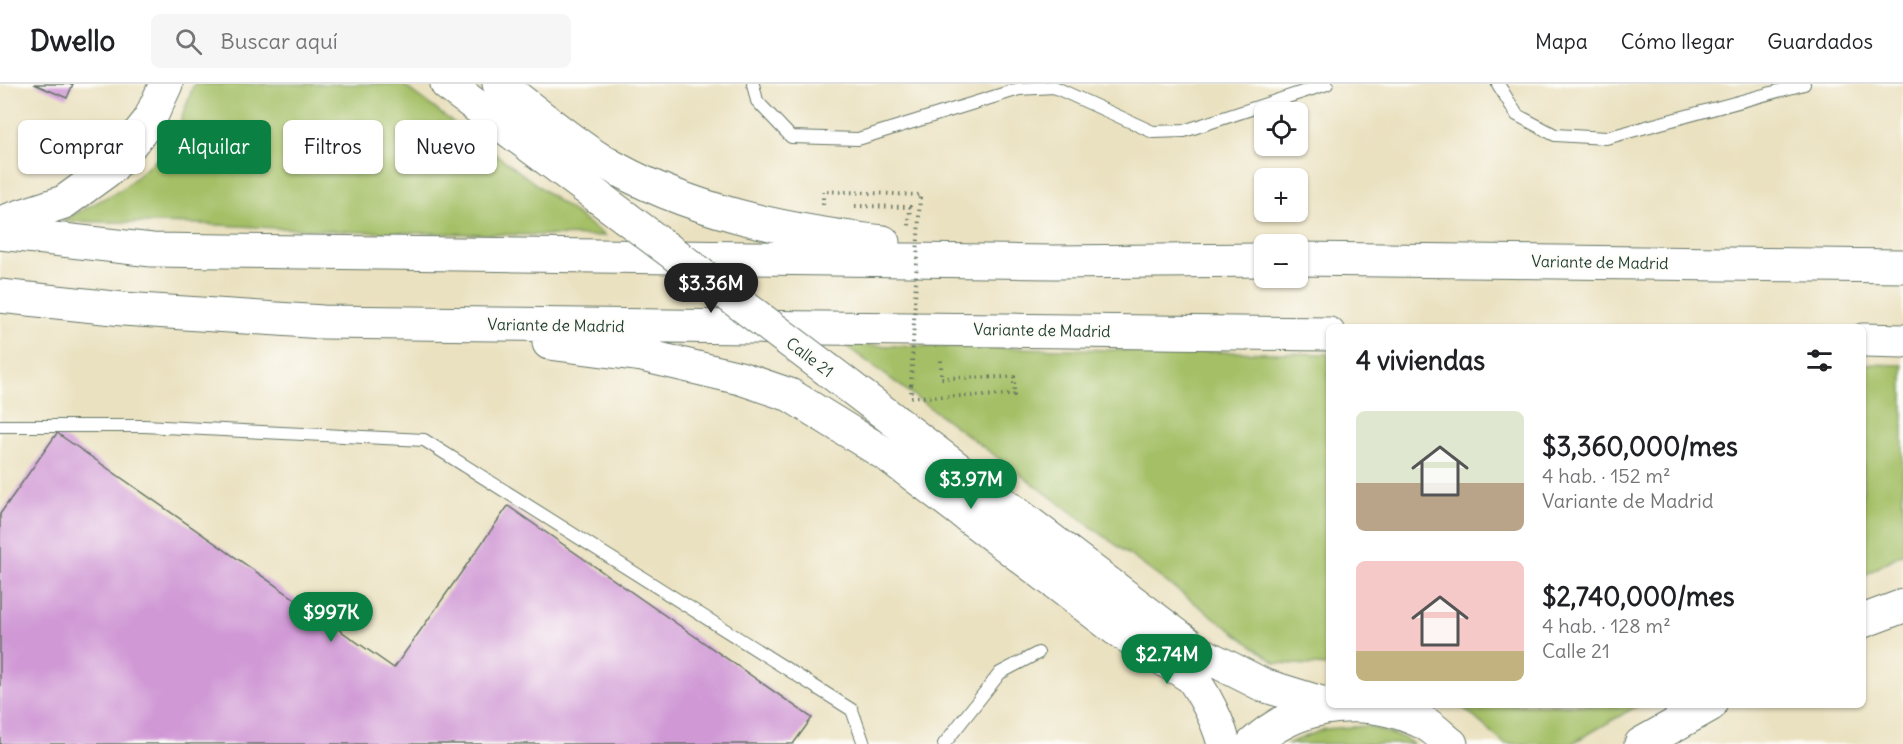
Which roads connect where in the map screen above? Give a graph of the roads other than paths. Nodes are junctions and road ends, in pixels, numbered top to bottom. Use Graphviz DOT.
graph roads {
  1 [pos="166,84"];
  2 [pos="447,84"];
  3 [pos="499,84"];
  4 [pos="753,84"];
  5 [pos="1328,84"];
  6 [pos="1498,84"];
  7 [pos="1804,84"];
  8 [pos="0,223"];
  9 [pos="0,233"];
  10 [pos="1308,259"];
  11 [pos="1254,260"];
  12 [pos="1054,262"];
  13 [pos="1903,266"];
  14 [pos="0,296"];
  15 [pos="323,322"];
  16 [pos="1326,334"];
  17 [pos="1866,340"];
  18 [pos="1903,341"];
  19 [pos="0,426"];
  20 [pos="1903,593"];
  21 [pos="1903,606"];
  22 [pos="1144,610"];
  23 [pos="1866,617"];
  24 [pos="1866,618"];
  25 [pos="1038,653"];
  26 [pos="1193,678"];
  27 [pos="1326,705"];
  28 [pos="1326,707"];
  29 [pos="1378,708"];
  30 [pos="1705,708"];
  31 [pos="864,744"];
  32 [pos="944,744"];
  33 [pos="1224,744"];
  34 [pos="1253,744"];
  35 [pos="1451,744"];
  36 [pos="1641,744"];
  1 -- 8 [label="main road"];
  2 -- 22 [label="main road, Calle 21, bridge"];
  3 -- 12 [label="main road"];
  4 -- 5 [label="lane"];
  6 -- 7 [label="lane"];
  9 -- 12 [label="main road"];
  10 -- 13 [label="main road, Variante de Madrid"];
  11 -- 12 [label="main road"];
  14 -- 15 [label="main road, Variante de Madrid"];
  15 -- 16 [label="main road, Variante de Madrid"];
  15 -- 26 [label="main road"];
  17 -- 18 [label="main road"];
  19 -- 31 [label="lane"];
  20 -- 23 [label="main road"];
  21 -- 24 [label="main road"];
  22 -- 26 [label="main road, Calle 21"];
  22 -- 27 [label="main road, Calle 21"];
  25 -- 32 [label="lane"];
  26 -- 33 [label="main road, Calle 21"];
  28 -- 34 [label="main road"];
  29 -- 35 [label="main road"];
  30 -- 36 [label="main road"];
}
